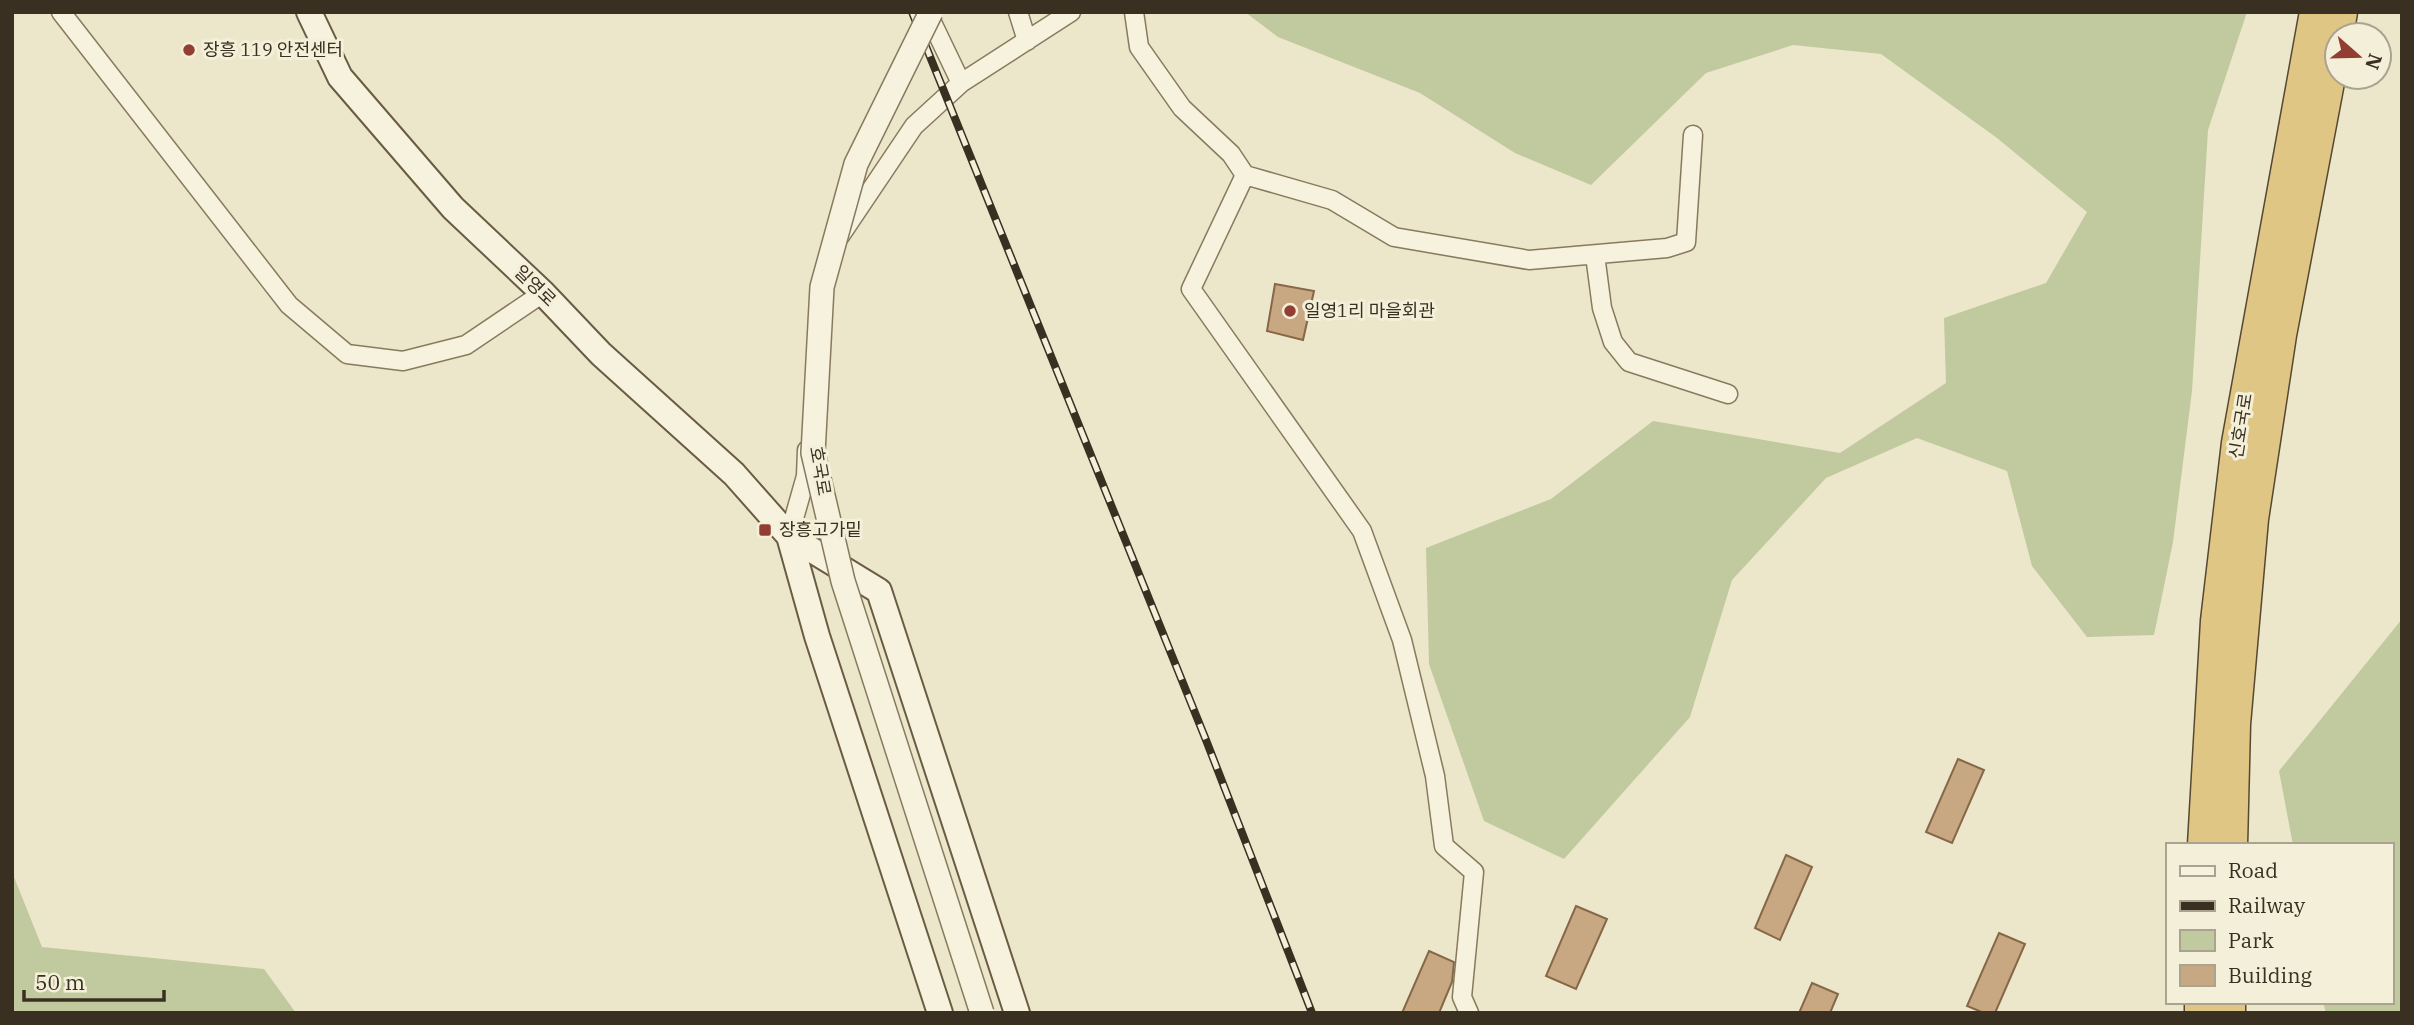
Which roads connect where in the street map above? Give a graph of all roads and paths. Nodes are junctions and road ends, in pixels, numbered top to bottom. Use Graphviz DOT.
graph roads {
  1 [pos="61,12"];
  2 [pos="309,12"];
  3 [pos="929,12"];
  4 [pos="1018,12"];
  5 [pos="1071,12"];
  6 [pos="1134,12"];
  7 [pos="2315,12"];
  8 [pos="1027,41"];
  9 [pos="961,83"];
  10 [pos="2327,91"];
  11 [pos="1693,135"];
  12 [pos="1245,175"];
  13 [pos="1595,255"];
  14 [pos="543,293"];
  15 [pos="1728,394"];
  16 [pos="789,536"];
  17 [pos="2203,843"];
  18 [pos="2232,843"];
  19 [pos="940,1013"];
  20 [pos="982,1013"];
  21 [pos="1017,1013"];
  22 [pos="1469,1013"];
  1 -- 14 [label="street"];
  2 -- 14 [label="main road, 일영로"];
  3 -- 9 [label="street"];
  3 -- 20 [label="street, 호국로, bridge"];
  4 -- 8 [label="street"];
  5 -- 8 [label="street"];
  6 -- 12 [label="street"];
  7 -- 17 [label="highway, 신호국로"];
  8 -- 9 [label="street"];
  9 -- 16 [label="street"];
  10 -- 18 [label="highway, 신호국로"];
  11 -- 13 [label="street"];
  12 -- 13 [label="street"];
  12 -- 22 [label="street"];
  13 -- 15 [label="street"];
  14 -- 16 [label="main road, 일영로"];
  16 -- 19 [label="main road"];
  16 -- 21 [label="main road"];
}
